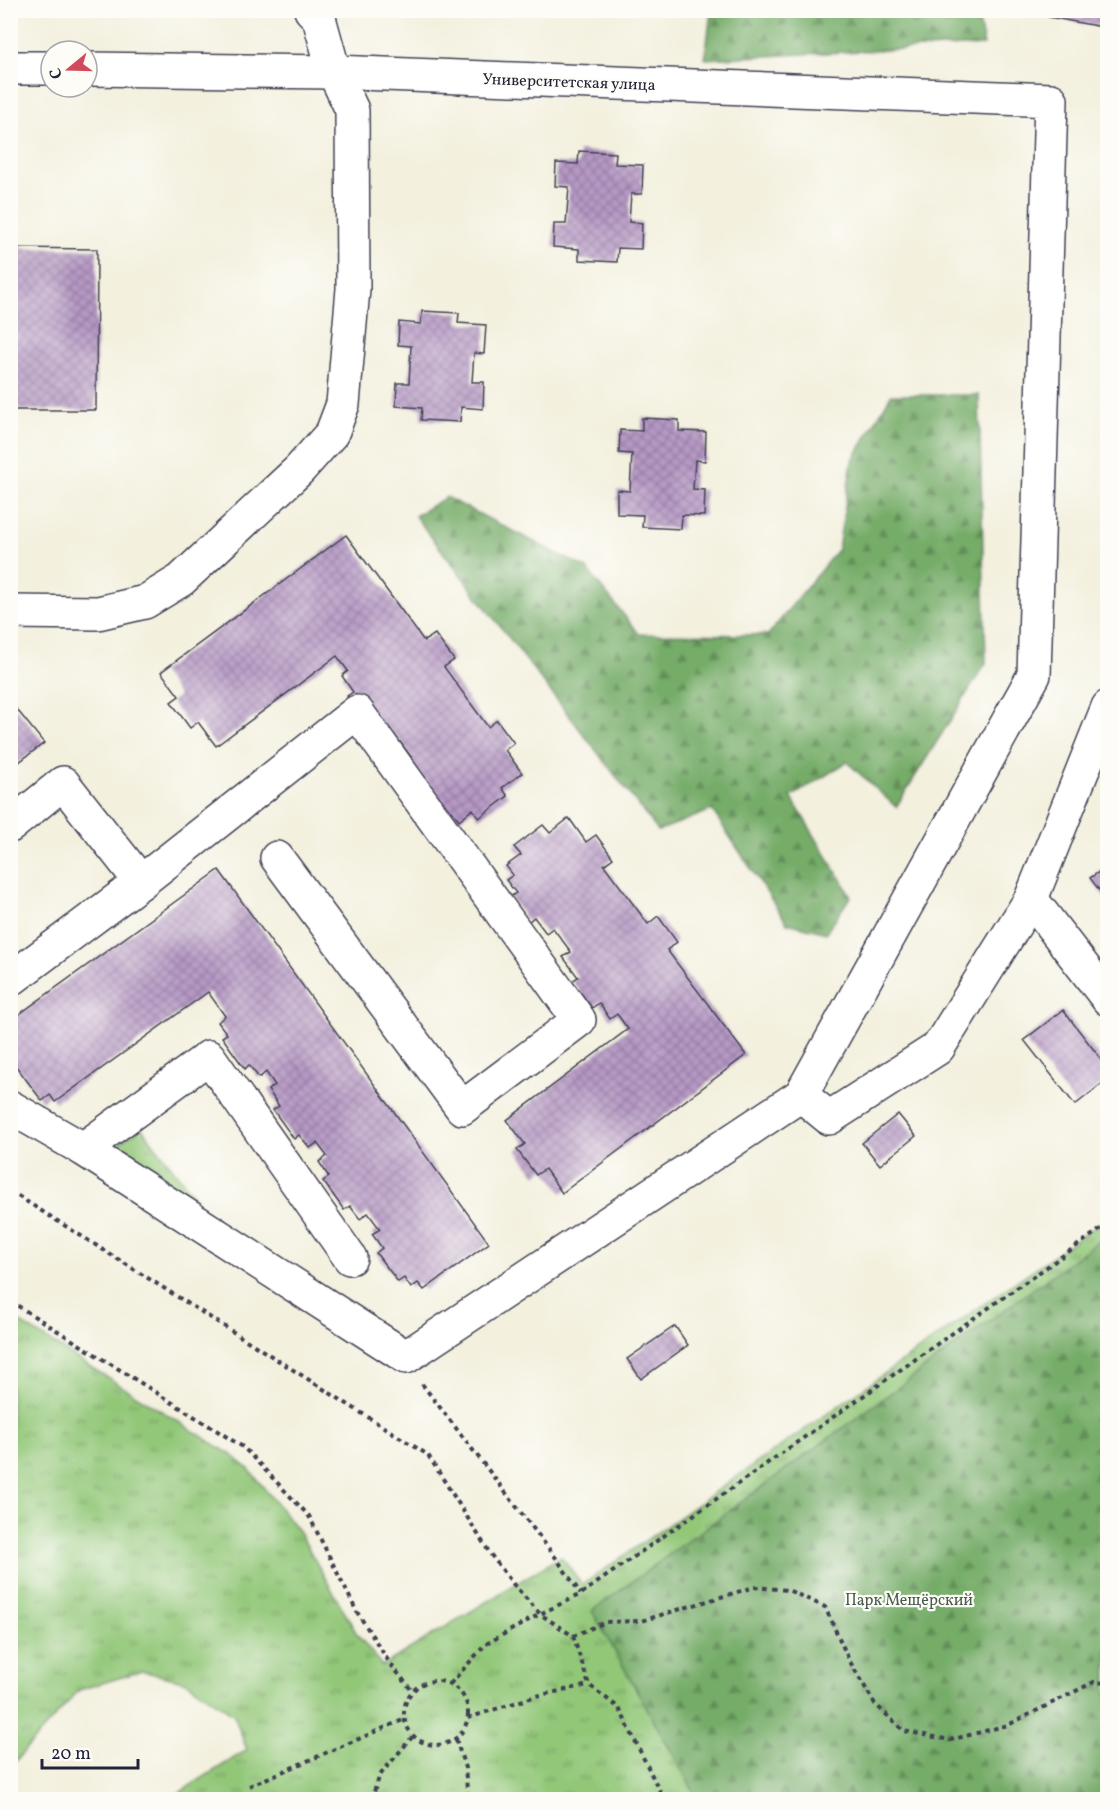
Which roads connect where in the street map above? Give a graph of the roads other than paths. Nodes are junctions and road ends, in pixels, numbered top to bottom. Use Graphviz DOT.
graph roads {
  1 [pos="311,10"];
  2 [pos="10,68"];
  3 [pos="39,68"];
  4 [pos="99,69"];
  5 [pos="334,72"];
  6 [pos="10,612"];
  7 [pos="1107,707"];
  8 [pos="10,826"];
  9 [pos="278,858"];
  10 [pos="141,882"];
  11 [pos="1031,899"];
  12 [pos="10,980"];
  13 [pos="1107,999"];
  14 [pos="801,1095"];
  15 [pos="10,1107"];
  16 [pos="83,1149"];
  17 [pos="350,1258"];
  1 -- 5 [label="street"];
  2 -- 3 [label="street"];
  4 -- 5 [label="street, Университетская улица"];
  5 -- 6 [label="street"];
  5 -- 14 [label="street, Университетская улица"];
  7 -- 11 [label="street"];
  8 -- 10 [label="street"];
  9 -- 10 [label="street"];
  10 -- 12 [label="street"];
  11 -- 13 [label="street"];
  11 -- 14 [label="street"];
  14 -- 16 [label="street"];
  15 -- 16 [label="street"];
  16 -- 17 [label="street"];
}
